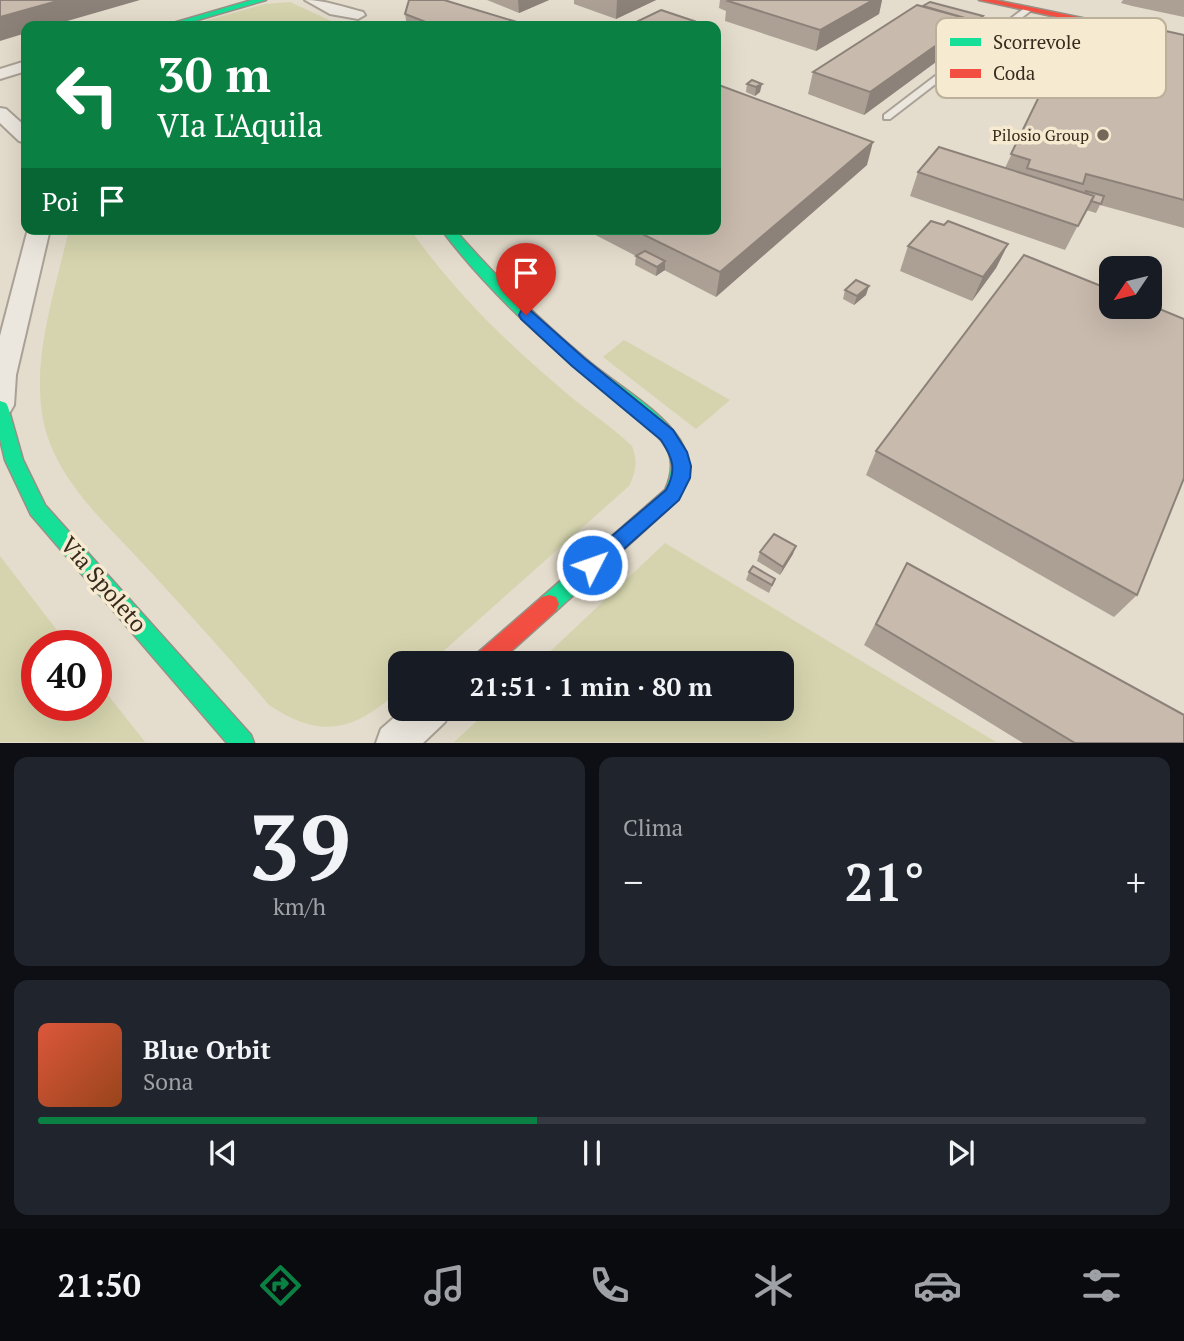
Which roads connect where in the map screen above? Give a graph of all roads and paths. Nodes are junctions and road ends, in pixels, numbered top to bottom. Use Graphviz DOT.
graph roads {
  1 [pos="262,0"];
  2 [pos="312,0"];
  3 [pos="345,0"];
  4 [pos="983,0"];
  5 [pos="1029,9"];
  6 [pos="1017,18"];
  7 [pos="1071,18"];
  8 [pos="361,20"];
  9 [pos="186,21"];
  10 [pos="1166,38"];
  11 [pos="1184,42"];
  12 [pos="21,68"];
  13 [pos="0,74"];
  14 [pos="936,80"];
  15 [pos="0,113"];
  16 [pos="887,117"];
  17 [pos="21,132"];
  18 [pos="38,235"];
  19 [pos="452,235"];
  20 [pos="0,406"];
  21 [pos="495,651"];
  22 [pos="419,721"];
  23 [pos="243,743"];
  24 [pos="395,743"];
  1 -- 9 [label="street"];
  2 -- 8 [label="street"];
  3 -- 8 [label="street"];
  4 -- 5 [label="street"];
  5 -- 6 [label="lane"];
  5 -- 7 [label="street"];
  10 -- 11 [label="street"];
  12 -- 13 [label="street"];
  14 -- 16 [label="lane"];
  15 -- 17 [label="street"];
  18 -- 20 [label="street, Via Spoleto"];
  19 -- 21 [label="street"];
  20 -- 23 [label="street, Via Spoleto"];
  22 -- 24 [label="street"];
}
